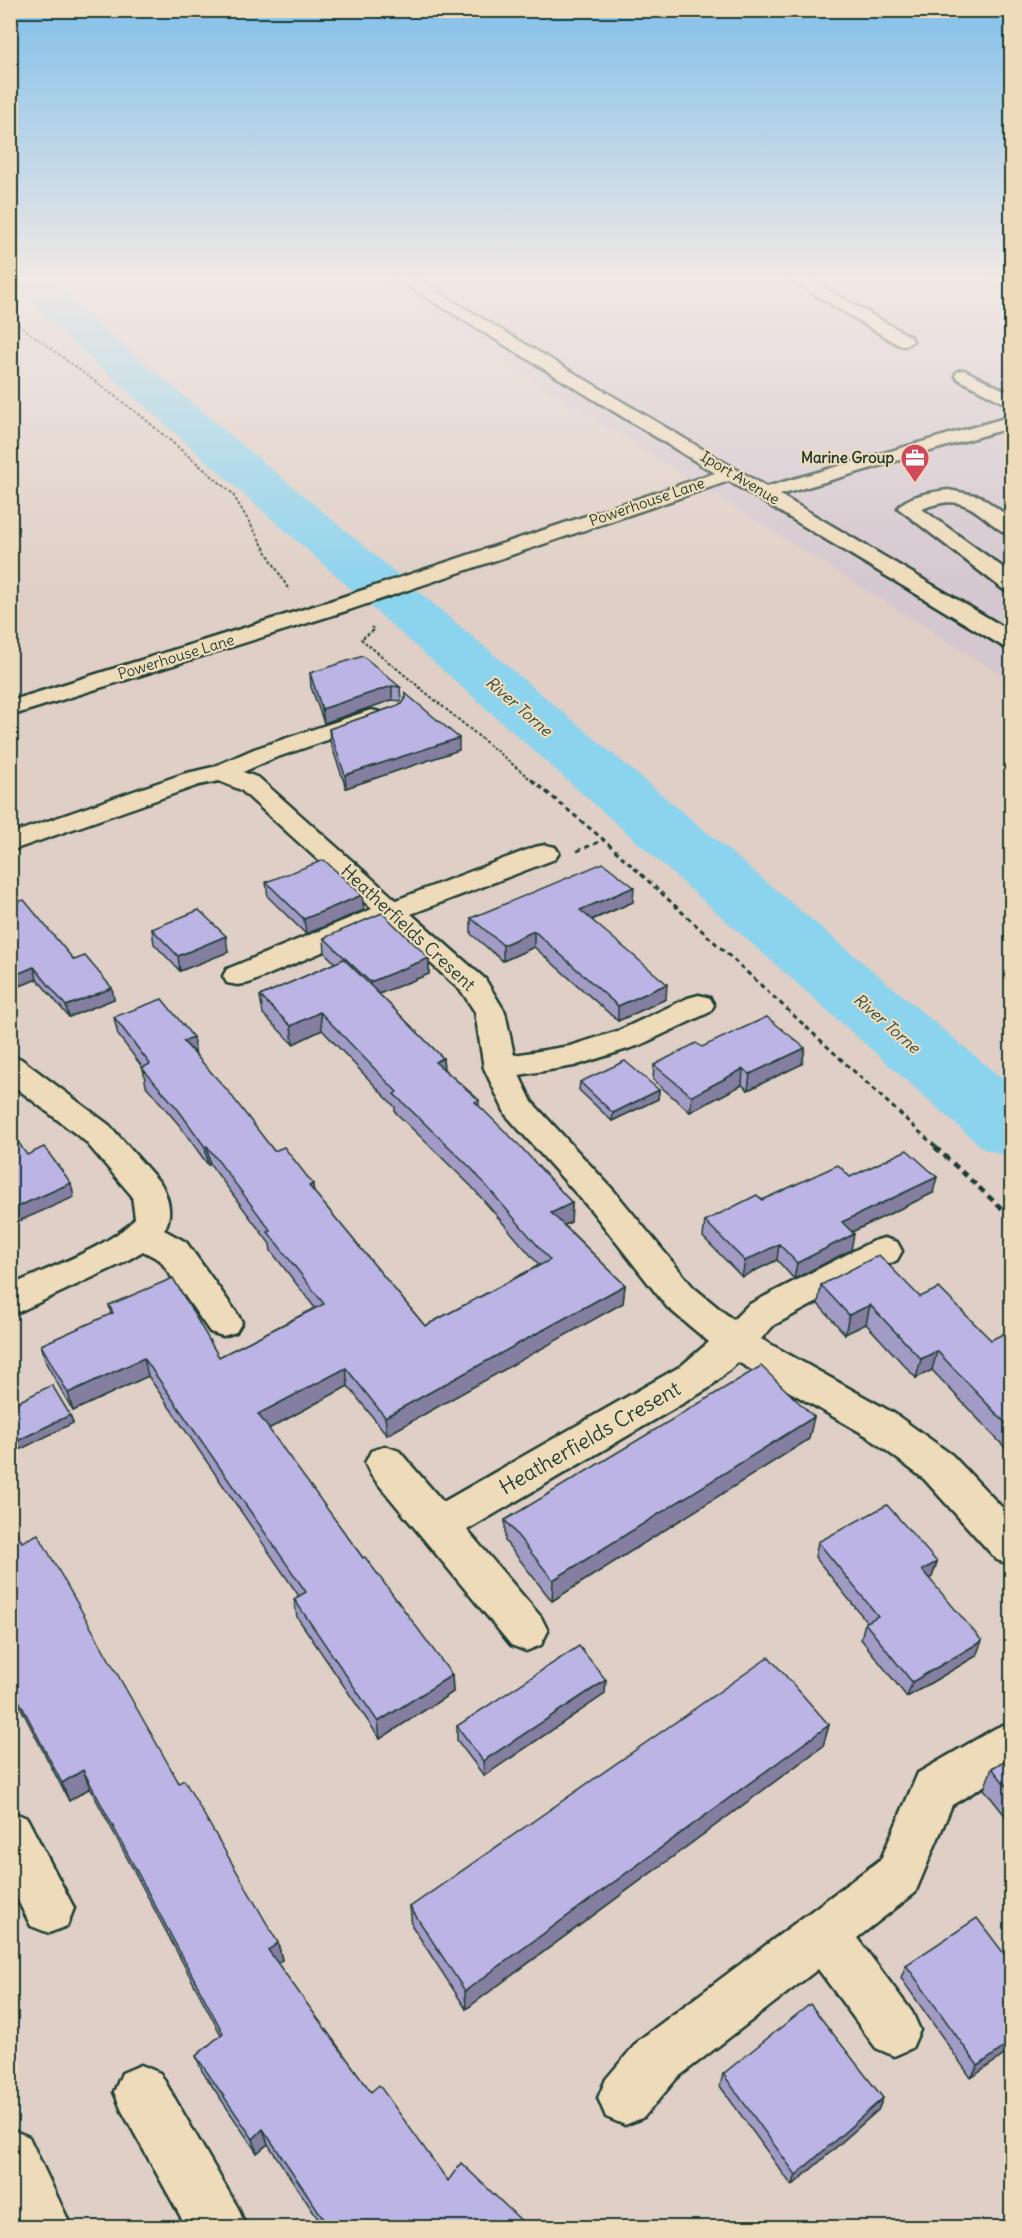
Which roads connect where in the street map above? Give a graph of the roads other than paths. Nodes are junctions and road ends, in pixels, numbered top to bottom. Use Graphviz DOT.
graph roads {
  1 [pos="582,384"];
  2 [pos="980,384"];
  3 [pos="1011,402"];
  4 [pos="1011,421"];
  5 [pos="732,474"];
  6 [pos="676,492"];
  7 [pos="772,497"];
  8 [pos="1011,529"];
  9 [pos="1011,585"];
  10 [pos="1011,642"];
  11 [pos="10,709"];
  12 [pos="393,709"];
  13 [pos="221,773"];
  14 [pos="10,843"];
  15 [pos="544,852"];
  16 [pos="391,912"];
  17 [pos="238,976"];
  18 [pos="699,1005"];
  19 [pos="10,1066"];
  20 [pos="500,1068"];
  21 [pos="142,1234"];
  22 [pos="884,1251"];
  23 [pos="10,1302"];
  24 [pos="223,1322"];
  25 [pos="735,1342"];
  26 [pos="385,1463"];
  27 [pos="438,1526"];
  28 [pos="1011,1547"];
  29 [pos="526,1631"];
  30 [pos="1011,1743"];
  31 [pos="10,1835"];
  32 [pos="49,1908"];
  33 [pos="823,1934"];
  34 [pos="894,2030"];
  35 [pos="141,2092"];
  36 [pos="626,2098"];
  37 [pos="10,2156"];
  38 [pos="44,2228"];
  39 [pos="218,2228"];
  1 -- 5 [label="street, Iport Avenue"];
  2 -- 3 [label="street"];
  4 -- 7 [label="street"];
  5 -- 6 [label="street, Powerhouse Lane"];
  5 -- 7 [label="street, Iport Avenue"];
  6 -- 7 [label="street"];
  6 -- 11 [label="street, Powerhouse Lane"];
  7 -- 10 [label="street, Iport Avenue"];
  8 -- 9 [label="street"];
  12 -- 13 [label="street"];
  13 -- 14 [label="street"];
  13 -- 16 [label="street, Heatherfields Cresent"];
  15 -- 16 [label="street"];
  16 -- 17 [label="street"];
  16 -- 20 [label="street, Heatherfields Cresent"];
  18 -- 20 [label="street"];
  19 -- 21 [label="street"];
  20 -- 25 [label="street, Heatherfields Cresent"];
  21 -- 23 [label="street"];
  21 -- 24 [label="street"];
  22 -- 25 [label="street"];
  25 -- 27 [label="street, Heatherfields Cresent"];
  25 -- 28 [label="street, Heatherfields Cresent"];
  26 -- 27 [label="street"];
  27 -- 29 [label="street"];
  30 -- 33 [label="street"];
  31 -- 32 [label="street"];
  33 -- 34 [label="street"];
  33 -- 36 [label="street"];
  35 -- 39 [label="street"];
  37 -- 38 [label="street"];
}
